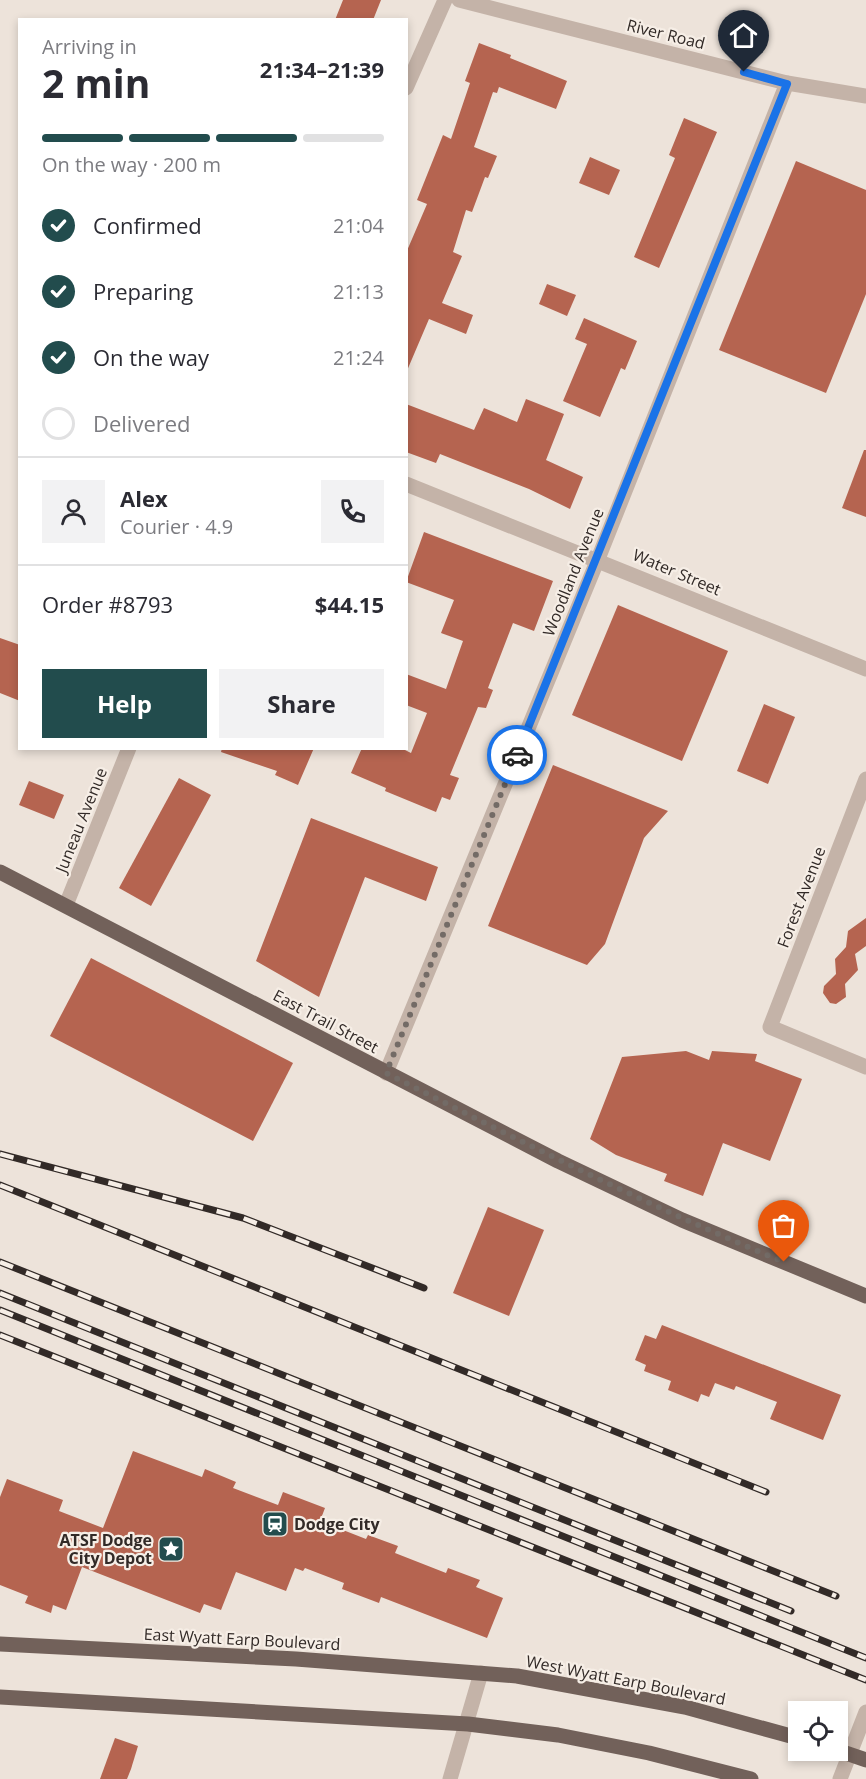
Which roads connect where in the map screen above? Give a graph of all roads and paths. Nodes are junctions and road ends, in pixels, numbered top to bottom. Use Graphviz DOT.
graph roads {
  1 [pos="445,0"];
  2 [pos="459,0"];
  3 [pos="408,83"];
  4 [pos="787,84"];
  5 [pos="866,96"];
  6 [pos="408,485"];
  7 [pos="598,559"];
  8 [pos="866,669"];
  9 [pos="128,750"];
  10 [pos="866,779"];
  11 [pos="0,872"];
  12 [pos="66,905"];
  13 [pos="866,1067"];
  14 [pos="386,1073"];
  15 [pos="866,1296"];
  16 [pos="0,1644"];
  17 [pos="481,1673"];
  18 [pos="0,1697"];
  19 [pos="866,1712"];
  20 [pos="468,1724"];
  21 [pos="788,1735"];
  22 [pos="848,1743"];
  23 [pos="848,1754"];
  24 [pos="866,1760"];
  25 [pos="842,1761"];
  26 [pos="450,1779"];
  27 [pos="751,1779"];
  28 [pos="840,1779"];
  1 -- 3 [label="street"];
  2 -- 4 [label="street, River Road"];
  4 -- 5 [label="street, River Road"];
  4 -- 7 [label="street, Woodland Avenue"];
  6 -- 7 [label="street, Water Street"];
  7 -- 8 [label="street, Water Street"];
  7 -- 14 [label="street, Woodland Avenue"];
  9 -- 12 [label="street, Juneau Avenue"];
  10 -- 13 [label="street, Forest Avenue"];
  11 -- 12 [label="main road, East Trail Street"];
  12 -- 14 [label="main road, East Trail Street"];
  14 -- 15 [label="main road, East Trail Street"];
  16 -- 17 [label="main road, East Wyatt Earp Boulevard"];
  17 -- 20 [label="street"];
  17 -- 21 [label="main road, West Wyatt Earp Boulevard"];
  18 -- 20 [label="main road"];
  19 -- 22 [label="street"];
  20 -- 26 [label="street"];
  20 -- 27 [label="main road"];
  23 -- 24 [label="main road"];
  25 -- 28 [label="street"];
}
